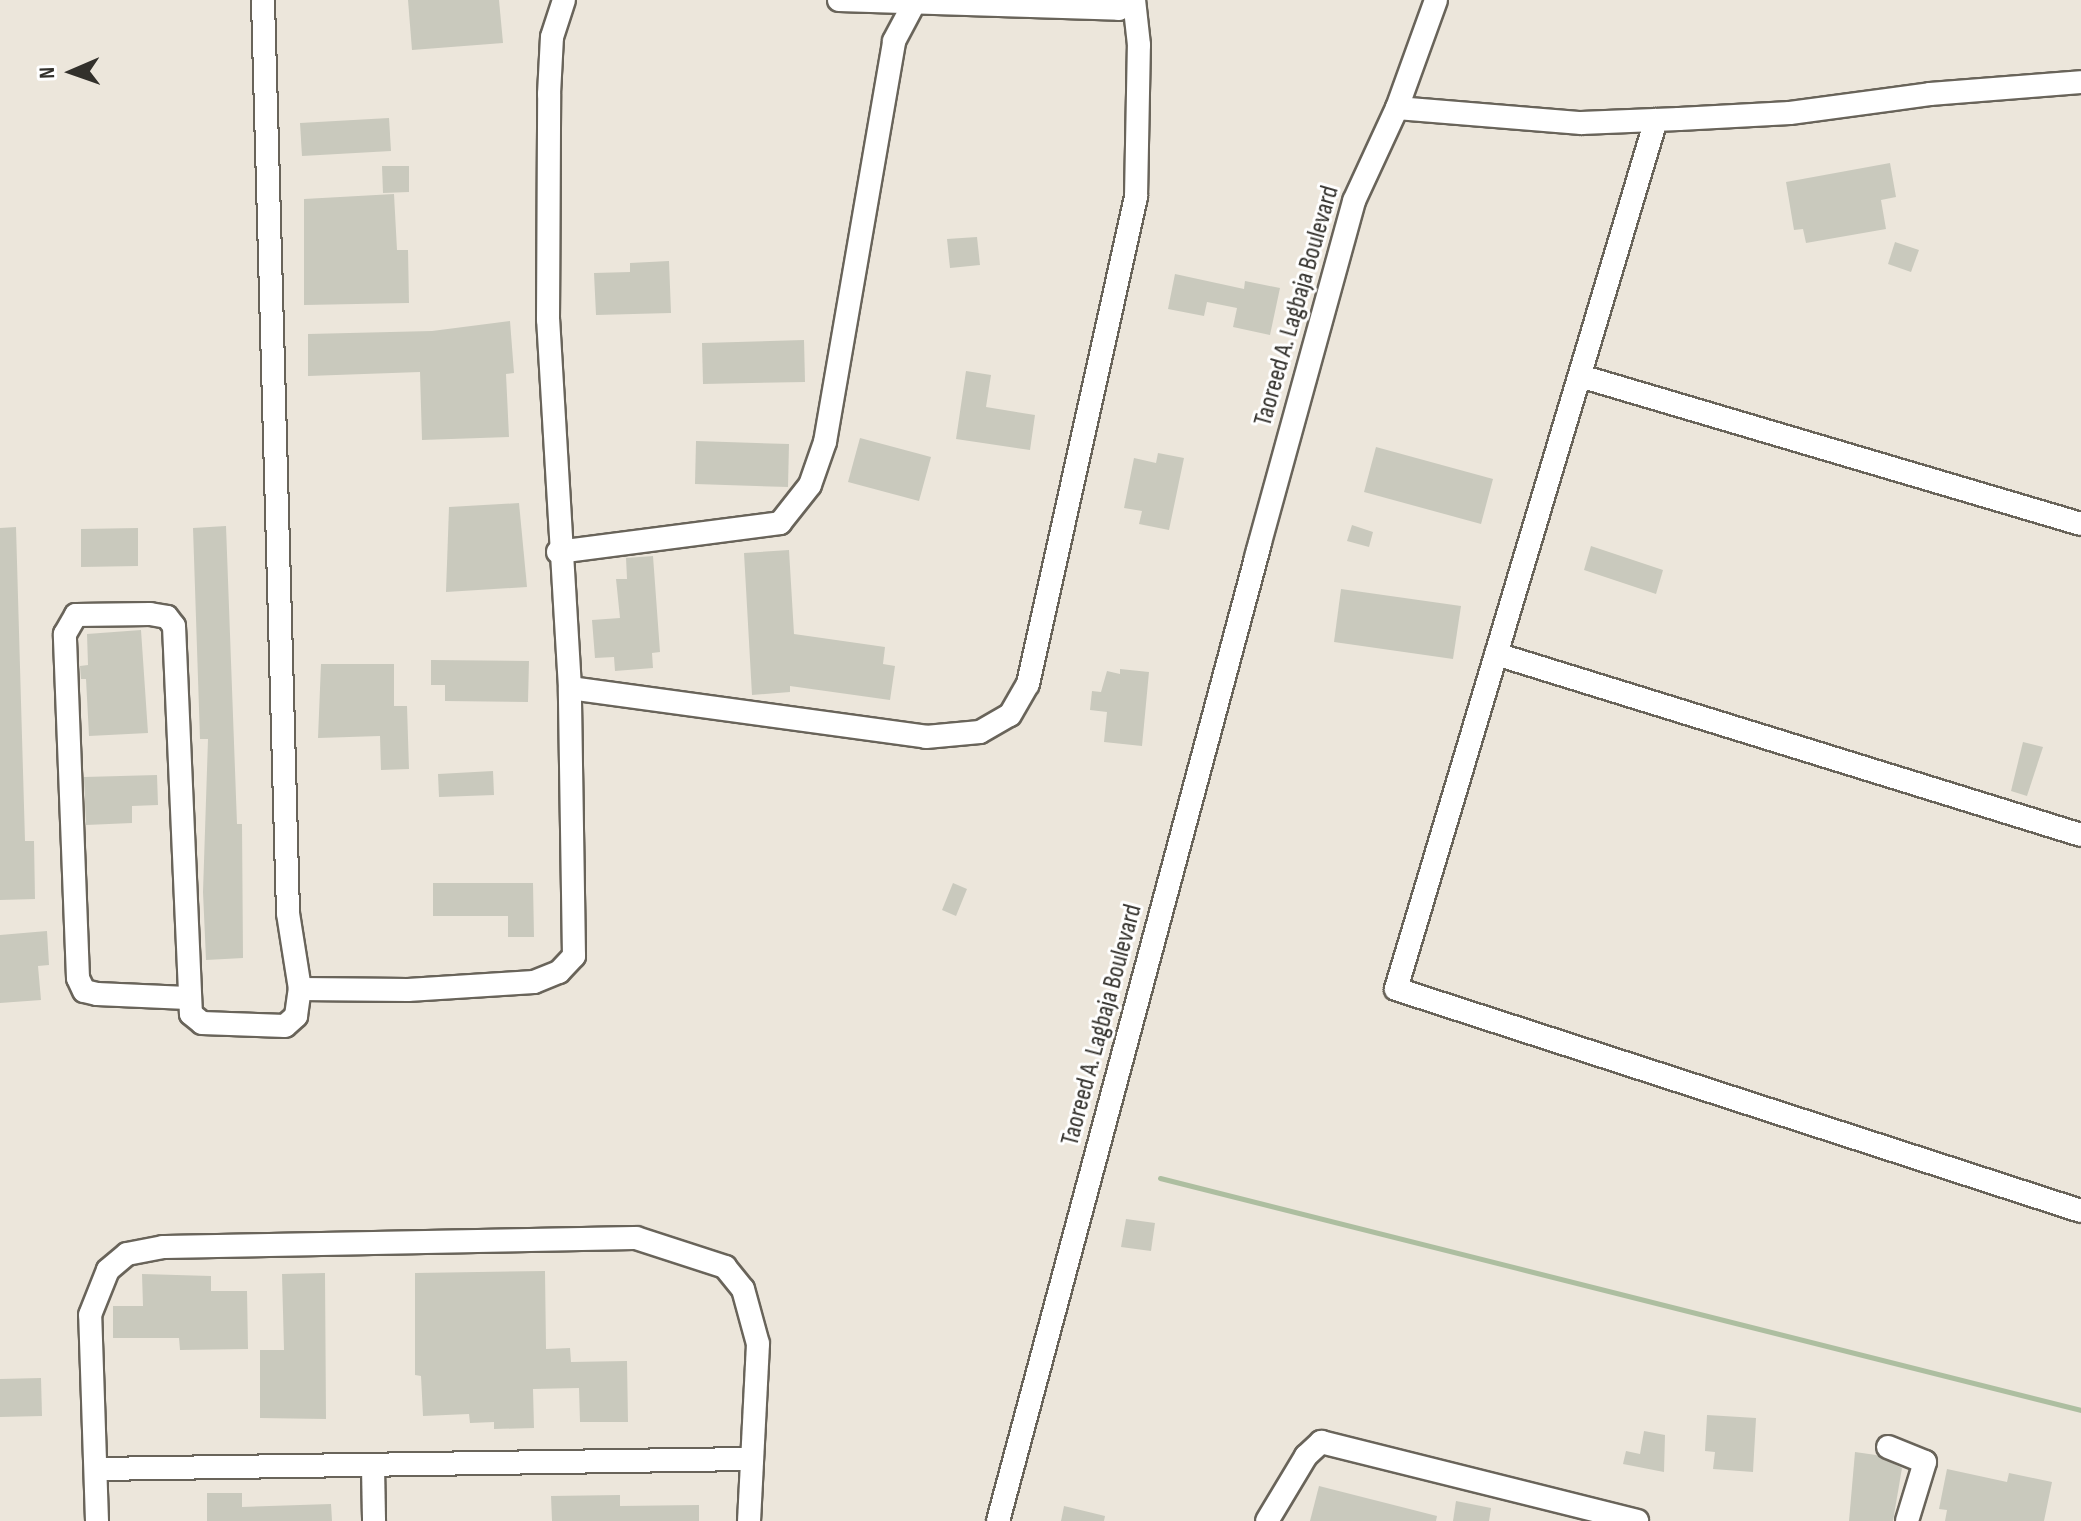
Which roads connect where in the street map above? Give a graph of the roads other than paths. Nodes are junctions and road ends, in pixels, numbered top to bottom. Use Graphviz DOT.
graph roads {
  1 [pos="263,0"];
  2 [pos="564,0"];
  3 [pos="839,0"];
  4 [pos="1133,0"];
  5 [pos="1436,0"];
  6 [pos="913,6"];
  7 [pos="2081,82"];
  8 [pos="1397,108"];
  9 [pos="1656,120"];
  10 [pos="1580,376"];
  11 [pos="2081,524"];
  12 [pos="1260,543"];
  13 [pos="558,552"];
  14 [pos="1496,654"];
  15 [pos="570,688"];
  16 [pos="1207,736"];
  17 [pos="2081,835"];
  18 [pos="300,989"];
  19 [pos="187,998"];
  20 [pos="2081,1211"];
  21 [pos="1888,1447"];
  22 [pos="751,1459"];
  23 [pos="373,1467"];
  24 [pos="97,1469"];
  25 [pos="97,1521"];
  26 [pos="374,1521"];
  27 [pos="749,1521"];
  28 [pos="998,1521"];
  29 [pos="1267,1521"];
  30 [pos="1637,1521"];
  31 [pos="1907,1521"];
  1 -- 18 [label="street"];
  2 -- 13 [label="street"];
  3 -- 6 [label="street"];
  4 -- 6 [label="street"];
  4 -- 15 [label="street"];
  5 -- 8 [label="street, Taoreed A. Lagbaja Boulevard"];
  6 -- 13 [label="street"];
  7 -- 9 [label="street"];
  8 -- 9 [label="street"];
  8 -- 12 [label="street, Taoreed A. Lagbaja Boulevard"];
  9 -- 10 [label="street"];
  10 -- 11 [label="street"];
  10 -- 14 [label="street"];
  12 -- 16 [label="street, Taoreed A. Lagbaja Boulevard"];
  12 -- 28 [label="street, Taoreed A. Lagbaja Boulevard"];
  13 -- 15 [label="street"];
  14 -- 17 [label="street"];
  14 -- 20 [label="street"];
  15 -- 18 [label="street"];
  18 -- 19 [label="street"];
  19 -- 19 [label="street"];
  21 -- 31 [label="street"];
  22 -- 23 [label="street"];
  22 -- 24 [label="street"];
  22 -- 27 [label="street"];
  23 -- 24 [label="street"];
  23 -- 26 [label="street"];
  24 -- 25 [label="street"];
  29 -- 30 [label="street"];
}
